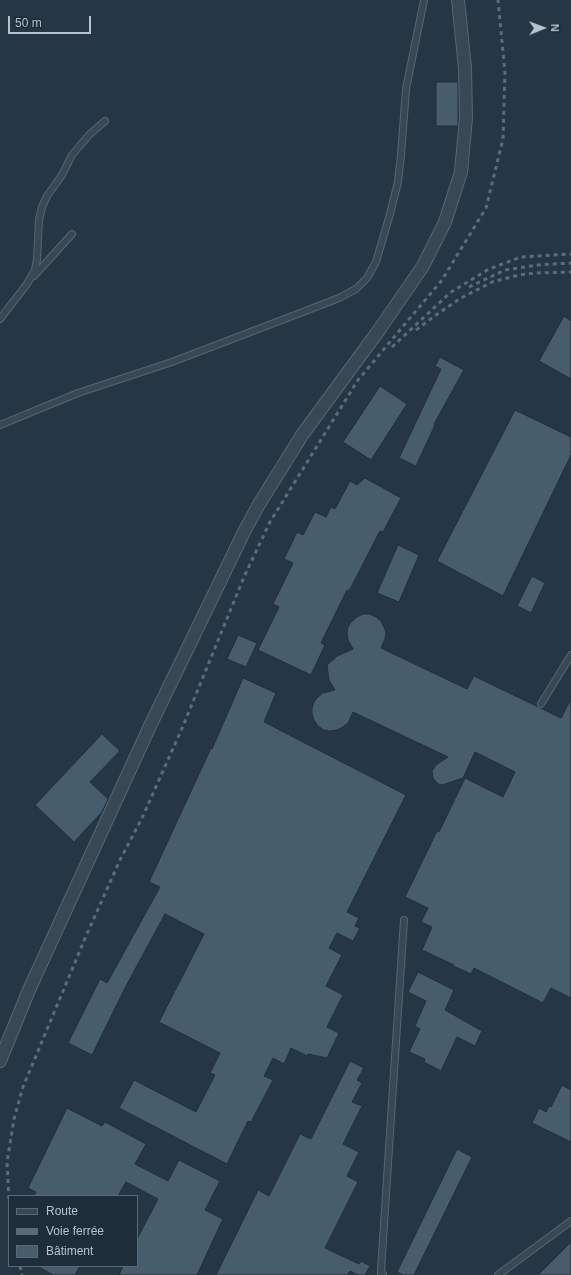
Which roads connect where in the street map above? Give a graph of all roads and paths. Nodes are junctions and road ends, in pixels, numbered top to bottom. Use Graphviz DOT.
graph roads {
  1 [pos="424,0"];
  2 [pos="458,0"];
  3 [pos="105,121"];
  4 [pos="72,234"];
  5 [pos="27,284"];
  6 [pos="0,319"];
  7 [pos="0,425"];
  8 [pos="571,655"];
  9 [pos="541,704"];
  10 [pos="404,920"];
  11 [pos="0,1061"];
  12 [pos="571,1221"];
  13 [pos="382,1273"];
  14 [pos="498,1275"];
  1 -- 7 [label="lane"];
  2 -- 11 [label="street"];
  3 -- 5 [label="lane"];
  4 -- 5 [label="lane"];
  5 -- 6 [label="lane"];
  8 -- 9 [label="lane"];
  10 -- 13 [label="lane"];
  12 -- 14 [label="lane"];
}
